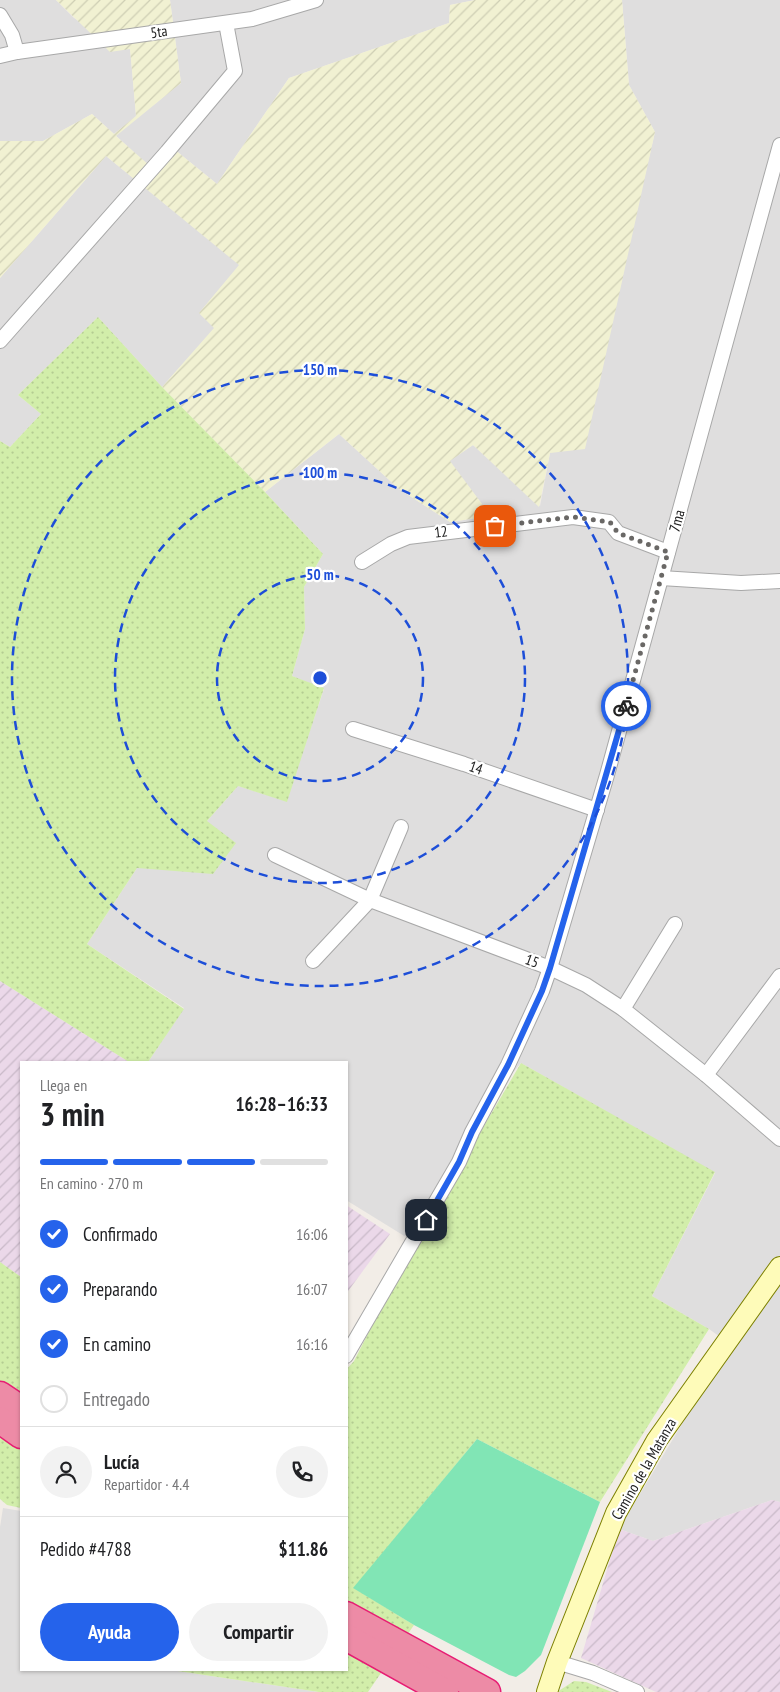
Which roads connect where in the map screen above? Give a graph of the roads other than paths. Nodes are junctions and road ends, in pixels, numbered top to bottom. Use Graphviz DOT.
graph roads {
  1 [pos="316,0"];
  2 [pos="0,15"];
  3 [pos="226,23"];
  4 [pos="18,52"];
  5 [pos="0,56"];
  6 [pos="780,145"];
  7 [pos="777,166"];
  8 [pos="0,341"];
  9 [pos="668,552"];
  10 [pos="362,562"];
  11 [pos="661,578"];
  12 [pos="780,581"];
  13 [pos="353,729"];
  14 [pos="597,810"];
  15 [pos="401,827"];
  16 [pos="275,855"];
  17 [pos="370,900"];
  18 [pos="676,924"];
  19 [pos="313,961"];
  20 [pos="550,968"];
  21 [pos="780,976"];
  22 [pos="623,1009"];
  23 [pos="706,1075"];
  24 [pos="780,1140"];
  25 [pos="780,1267"];
  26 [pos="348,1353"];
  27 [pos="0,1395"];
  28 [pos="20,1408"];
  29 [pos="0,1420"];
  30 [pos="20,1434"];
  31 [pos="348,1616"];
  32 [pos="348,1638"];
  33 [pos="557,1662"];
  34 [pos="445,1692"];
  35 [pos="487,1692"];
  36 [pos="547,1692"];
  37 [pos="637,1692"];
  1 -- 3 [label="street, 5ta"];
  2 -- 4 [label="street"];
  3 -- 4 [label="street, 5ta"];
  3 -- 8 [label="street"];
  4 -- 5 [label="street, 5ta"];
  6 -- 7 [label="street, 7ma"];
  7 -- 9 [label="street, 7ma"];
  9 -- 10 [label="street, 12"];
  9 -- 11 [label="street, 7ma"];
  11 -- 12 [label="street"];
  11 -- 14 [label="street, 7ma"];
  13 -- 14 [label="street, 14"];
  14 -- 20 [label="street, 7ma"];
  15 -- 17 [label="street"];
  16 -- 17 [label="street, 15"];
  17 -- 19 [label="street"];
  17 -- 20 [label="street, 15"];
  18 -- 22 [label="street"];
  20 -- 22 [label="street, 15"];
  20 -- 26 [label="street, 7ma"];
  21 -- 23 [label="street"];
  22 -- 23 [label="street, 15"];
  23 -- 24 [label="street, 15"];
  25 -- 33 [label="main road, Camino de la Matanza"];
  27 -- 28 [label="highway"];
  29 -- 30 [label="highway"];
  31 -- 35 [label="highway"];
  32 -- 34 [label="highway"];
  33 -- 36 [label="main road, Camino de la Matanza"];
  33 -- 37 [label="street"];
}
